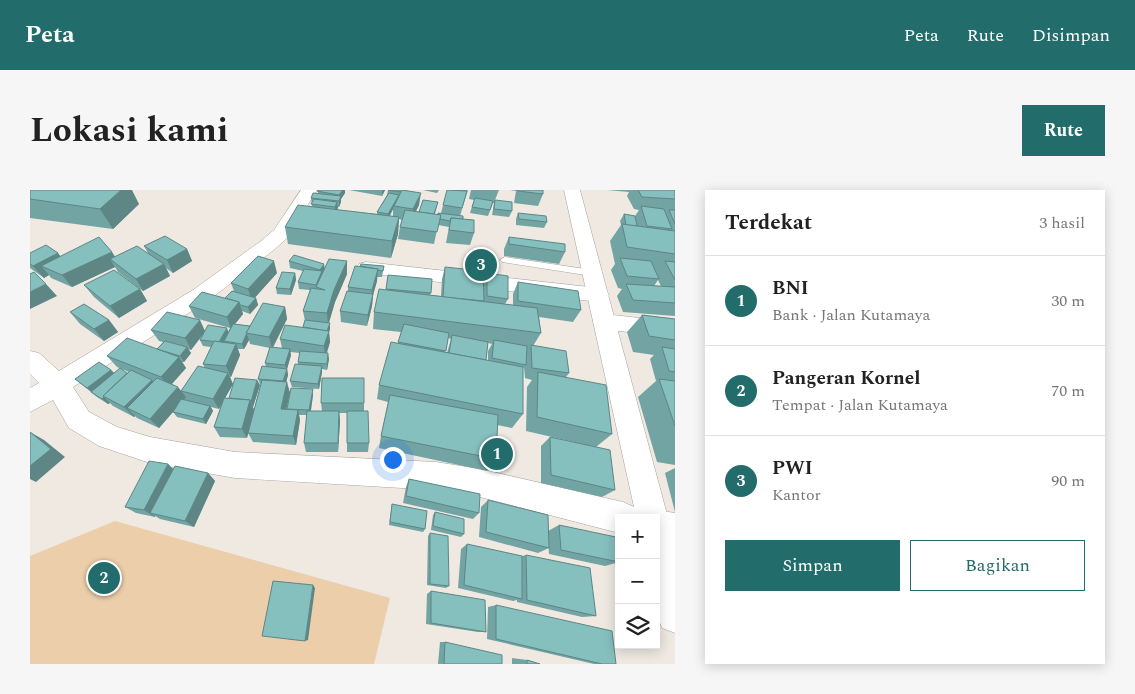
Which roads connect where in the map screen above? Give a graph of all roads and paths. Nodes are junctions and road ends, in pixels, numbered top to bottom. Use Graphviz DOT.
graph roads {
  1 [pos="309,190"];
  2 [pos="572,190"];
  3 [pos="505,260"];
  4 [pos="366,268"];
  5 [pos="592,273"];
  6 [pos="598,295"];
  7 [pos="604,322"];
  8 [pos="675,330"];
  9 [pos="30,360"];
  10 [pos="57,384"];
  11 [pos="30,400"];
  12 [pos="651,514"];
  13 [pos="615,516"];
  14 [pos="660,527"];
  15 [pos="675,529"];
  16 [pos="660,552"];
  17 [pos="675,615"];
  1 -- 10 [label="main road"];
  2 -- 5 [label="main road"];
  3 -- 5 [label="lane"];
  4 -- 6 [label="main road"];
  5 -- 6 [label="main road"];
  6 -- 7 [label="main road"];
  7 -- 8 [label="main road"];
  7 -- 12 [label="main road"];
  9 -- 10 [label="main road"];
  10 -- 11 [label="main road"];
  10 -- 13 [label="main road"];
  14 -- 15 [label="main road"];
  16 -- 17 [label="main road"];
}
